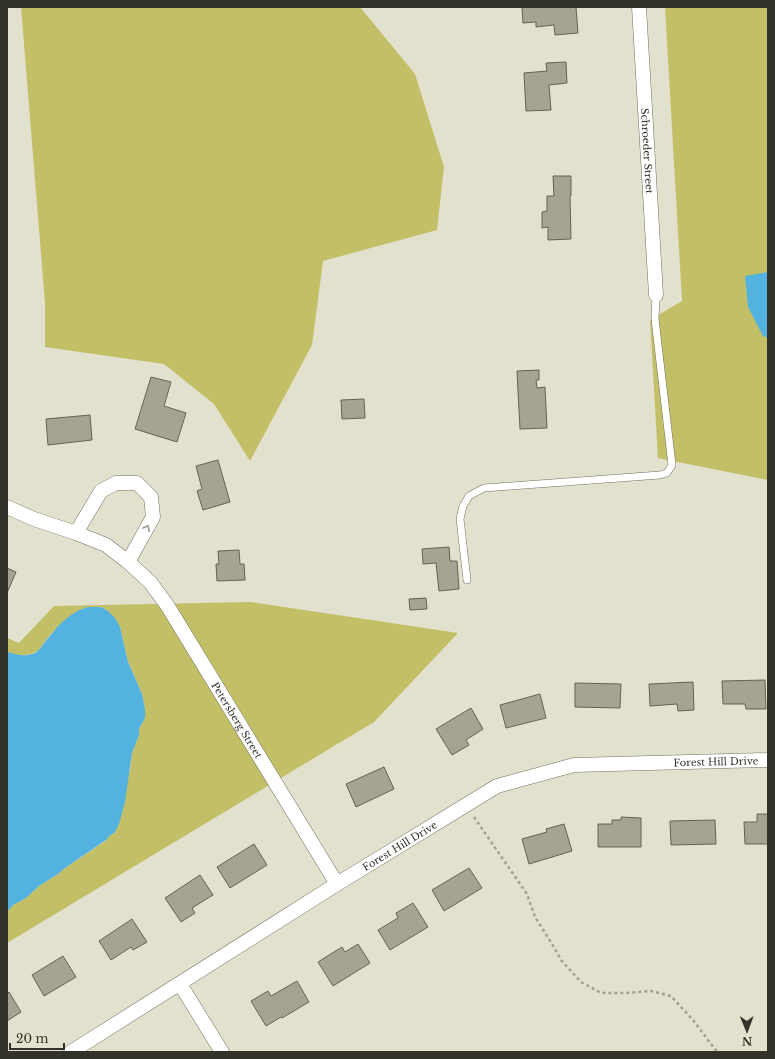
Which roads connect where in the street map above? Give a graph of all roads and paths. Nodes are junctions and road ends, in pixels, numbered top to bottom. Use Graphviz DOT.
graph roads {
  1 [pos="639,7"];
  2 [pos="656,294"];
  3 [pos="7,507"];
  4 [pos="76,533"];
  5 [pos="128,562"];
  6 [pos="467,580"];
  7 [pos="768,760"];
  8 [pos="465,805"];
  9 [pos="337,884"];
  10 [pos="180,984"];
  11 [pos="71,1052"];
  12 [pos="222,1052"];
  13 [pos="717,1052"];
  1 -- 2 [label="street, Schroeder Street"];
  2 -- 6 [label="lane"];
  3 -- 4 [label="street, Petersberg Street"];
  4 -- 5 [label="street, Petersberg Street"];
  5 -- 4 [label="street, one-way"];
  5 -- 9 [label="street, Petersberg Street"];
  7 -- 8 [label="street, Forest Hill Drive"];
  8 -- 9 [label="street, Forest Hill Drive"];
  8 -- 13 [label="path"];
  9 -- 10 [label="street, Forest Hill Drive"];
  10 -- 11 [label="street, Forest Hill Drive"];
  10 -- 12 [label="street"];
}
